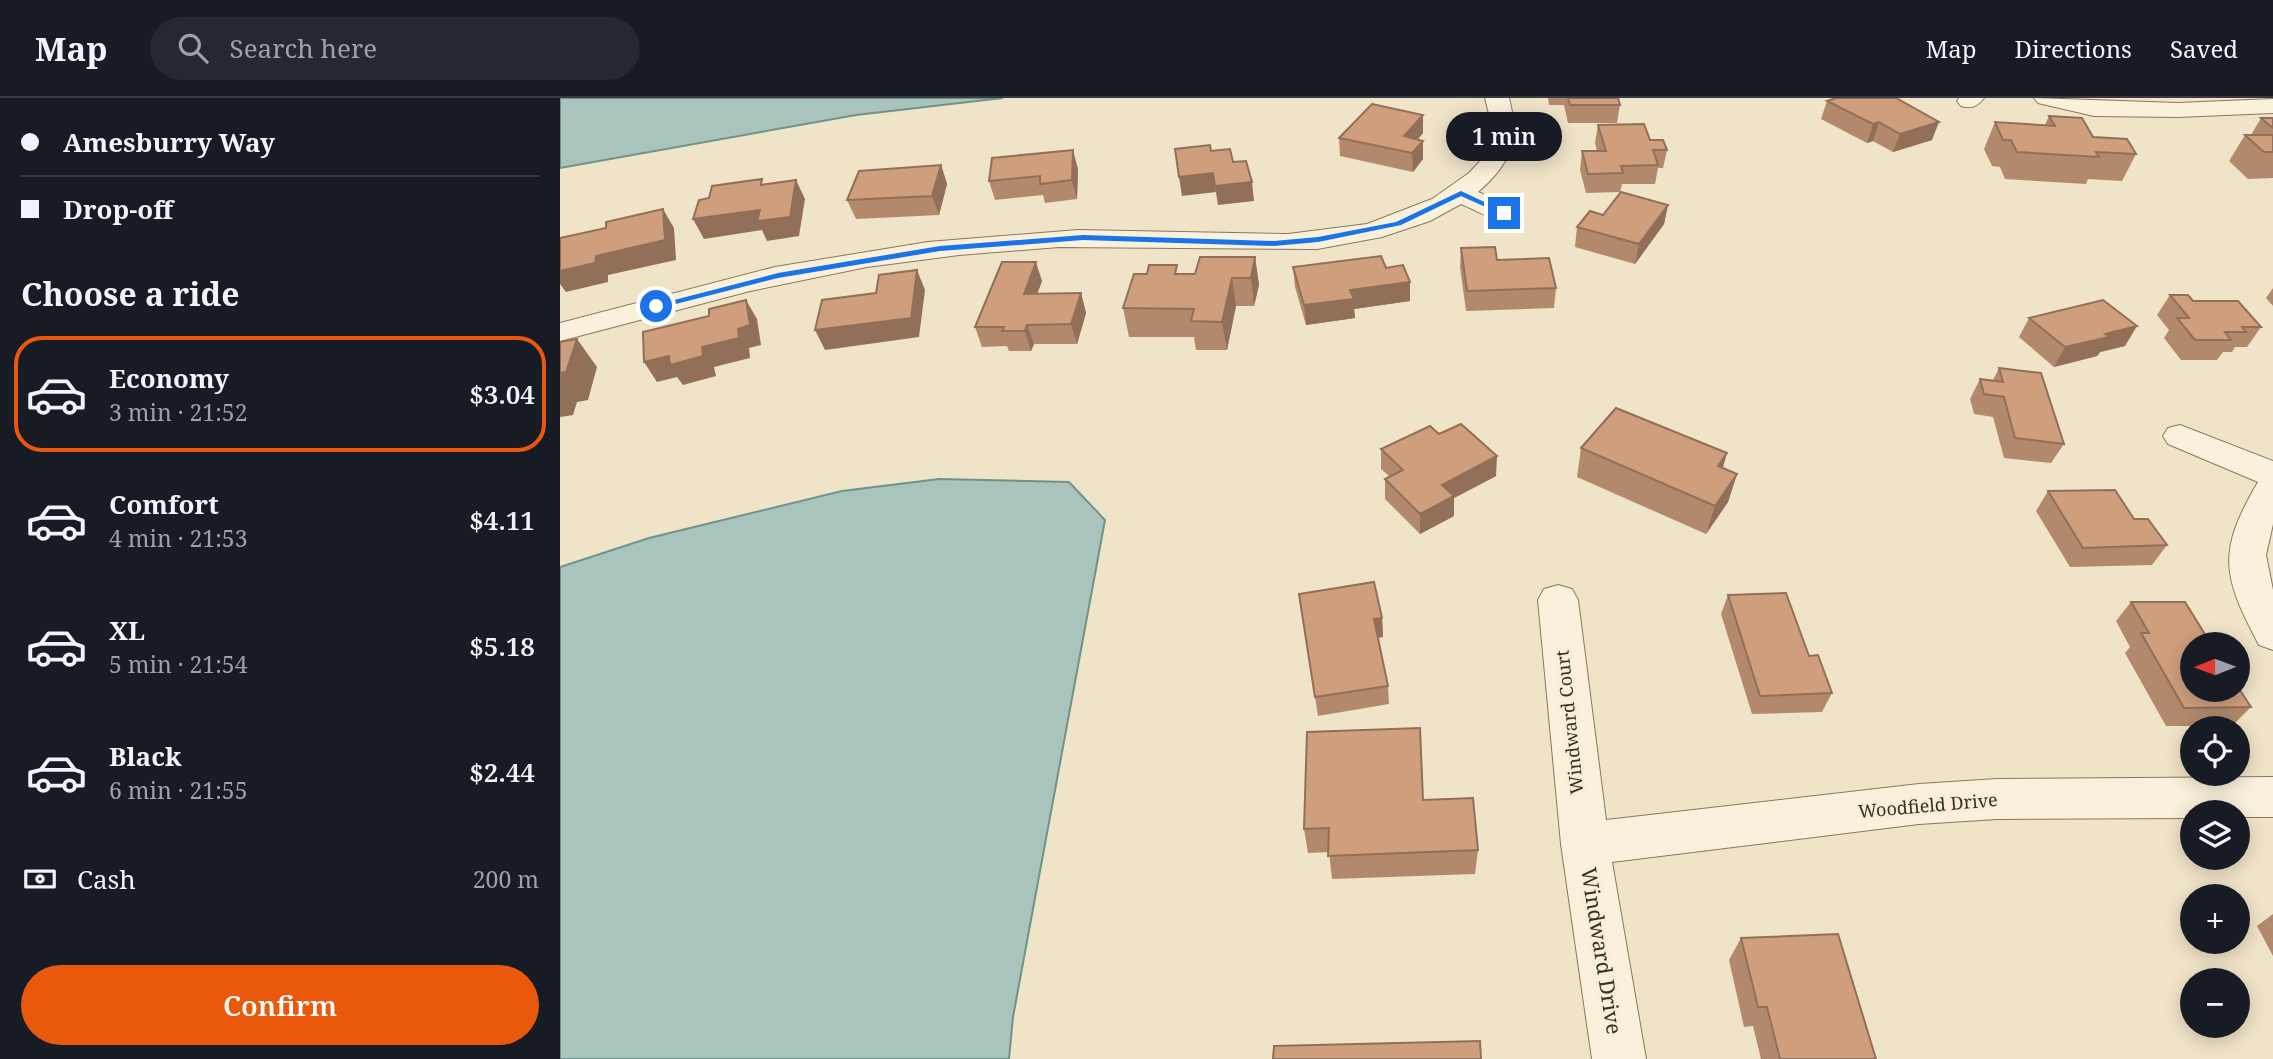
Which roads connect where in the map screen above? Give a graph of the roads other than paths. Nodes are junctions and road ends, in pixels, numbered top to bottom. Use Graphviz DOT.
graph roads {
  1 [pos="1497,98"];
  2 [pos="2046,98"];
  3 [pos="2273,106"];
  4 [pos="1461,194"];
  5 [pos="1504,213"];
  6 [pos="560,332"];
  7 [pos="2180,436"];
  8 [pos="2273,475"];
  9 [pos="2273,487"];
  10 [pos="1558,600"];
  11 [pos="2273,634"];
  12 [pos="2273,797"];
  13 [pos="1584,844"];
  14 [pos="1619,1059"];
  1 -- 4 [label="street"];
  2 -- 3 [label="street"];
  4 -- 5 [label="street"];
  4 -- 6 [label="street"];
  7 -- 8 [label="street"];
  9 -- 11 [label="street"];
  10 -- 13 [label="street, Windward Court"];
  12 -- 13 [label="street, Woodfield Drive"];
  13 -- 14 [label="street, Windward Drive"];
}
